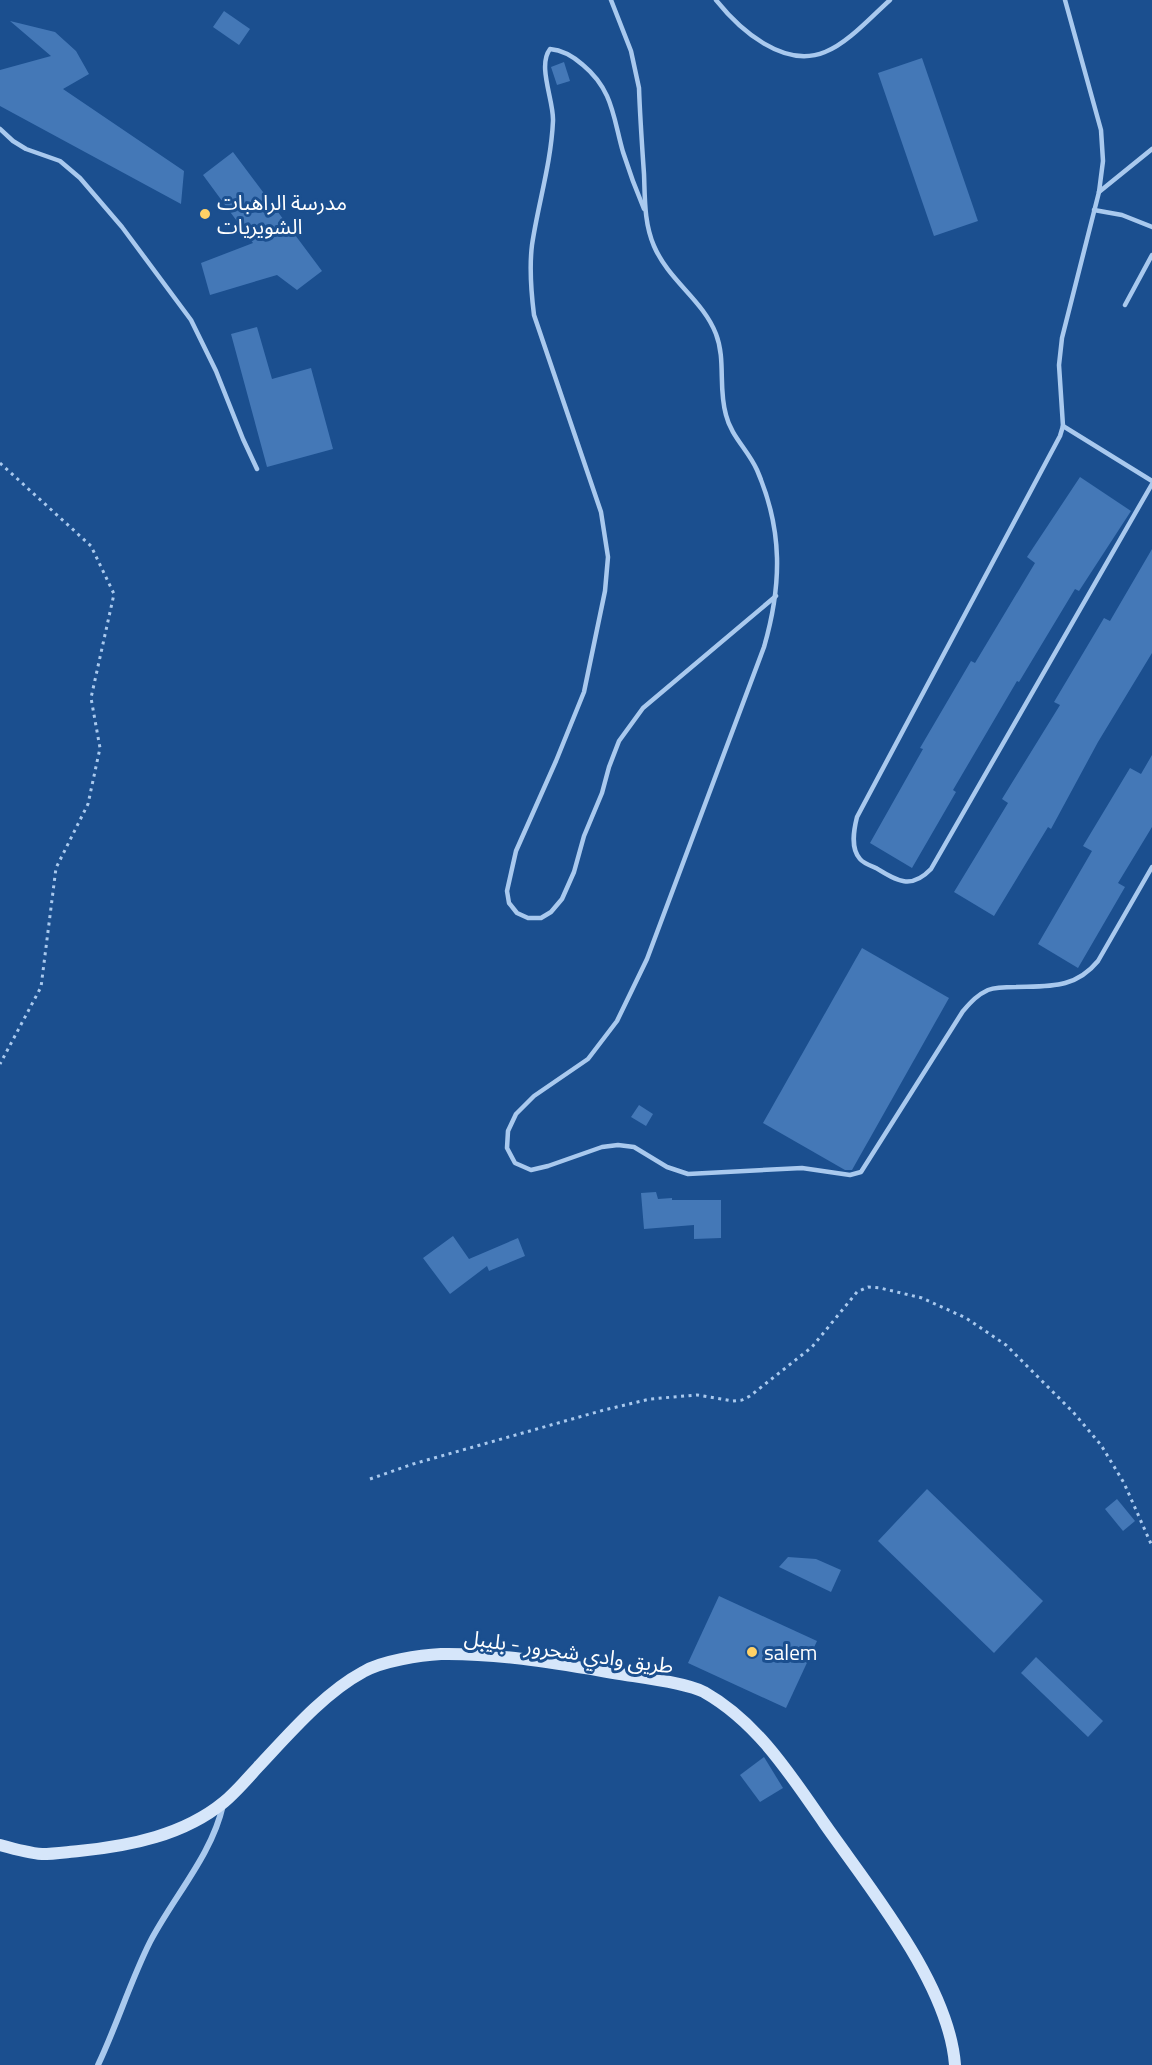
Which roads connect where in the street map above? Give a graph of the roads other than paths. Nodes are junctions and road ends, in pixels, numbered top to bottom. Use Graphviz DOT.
graph roads {
  1 [pos="611,0"];
  2 [pos="716,0"];
  3 [pos="890,0"];
  4 [pos="1065,0"];
  5 [pos="0,129"];
  6 [pos="1152,149"];
  7 [pos="1099,192"];
  8 [pos="1094,210"];
  9 [pos="646,214"];
  10 [pos="1152,227"];
  11 [pos="1152,255"];
  12 [pos="1125,304"];
  13 [pos="1063,426"];
  14 [pos="257,469"];
  15 [pos="1152,482"];
  16 [pos="776,596"];
  17 [pos="1152,867"];
  18 [pos="224,1803"];
  19 [pos="0,1845"];
  20 [pos="98,2065"];
  21 [pos="955,2065"];
  1 -- 9 [label="lane"];
  2 -- 3 [label="lane"];
  4 -- 7 [label="lane"];
  5 -- 14 [label="lane"];
  6 -- 7 [label="lane"];
  7 -- 8 [label="lane"];
  8 -- 10 [label="lane"];
  8 -- 13 [label="lane"];
  9 -- 16 [label="lane"];
  9 -- 16 [label="lane"];
  11 -- 12 [label="lane"];
  13 -- 15 [label="lane"];
  13 -- 15 [label="lane"];
  16 -- 17 [label="lane"];
  18 -- 19 [label="street, طريق وادي شحرور - بليبل"];
  18 -- 20 [label="street"];
  18 -- 21 [label="street, طريق وادي شحرور - بليبل"];
}
